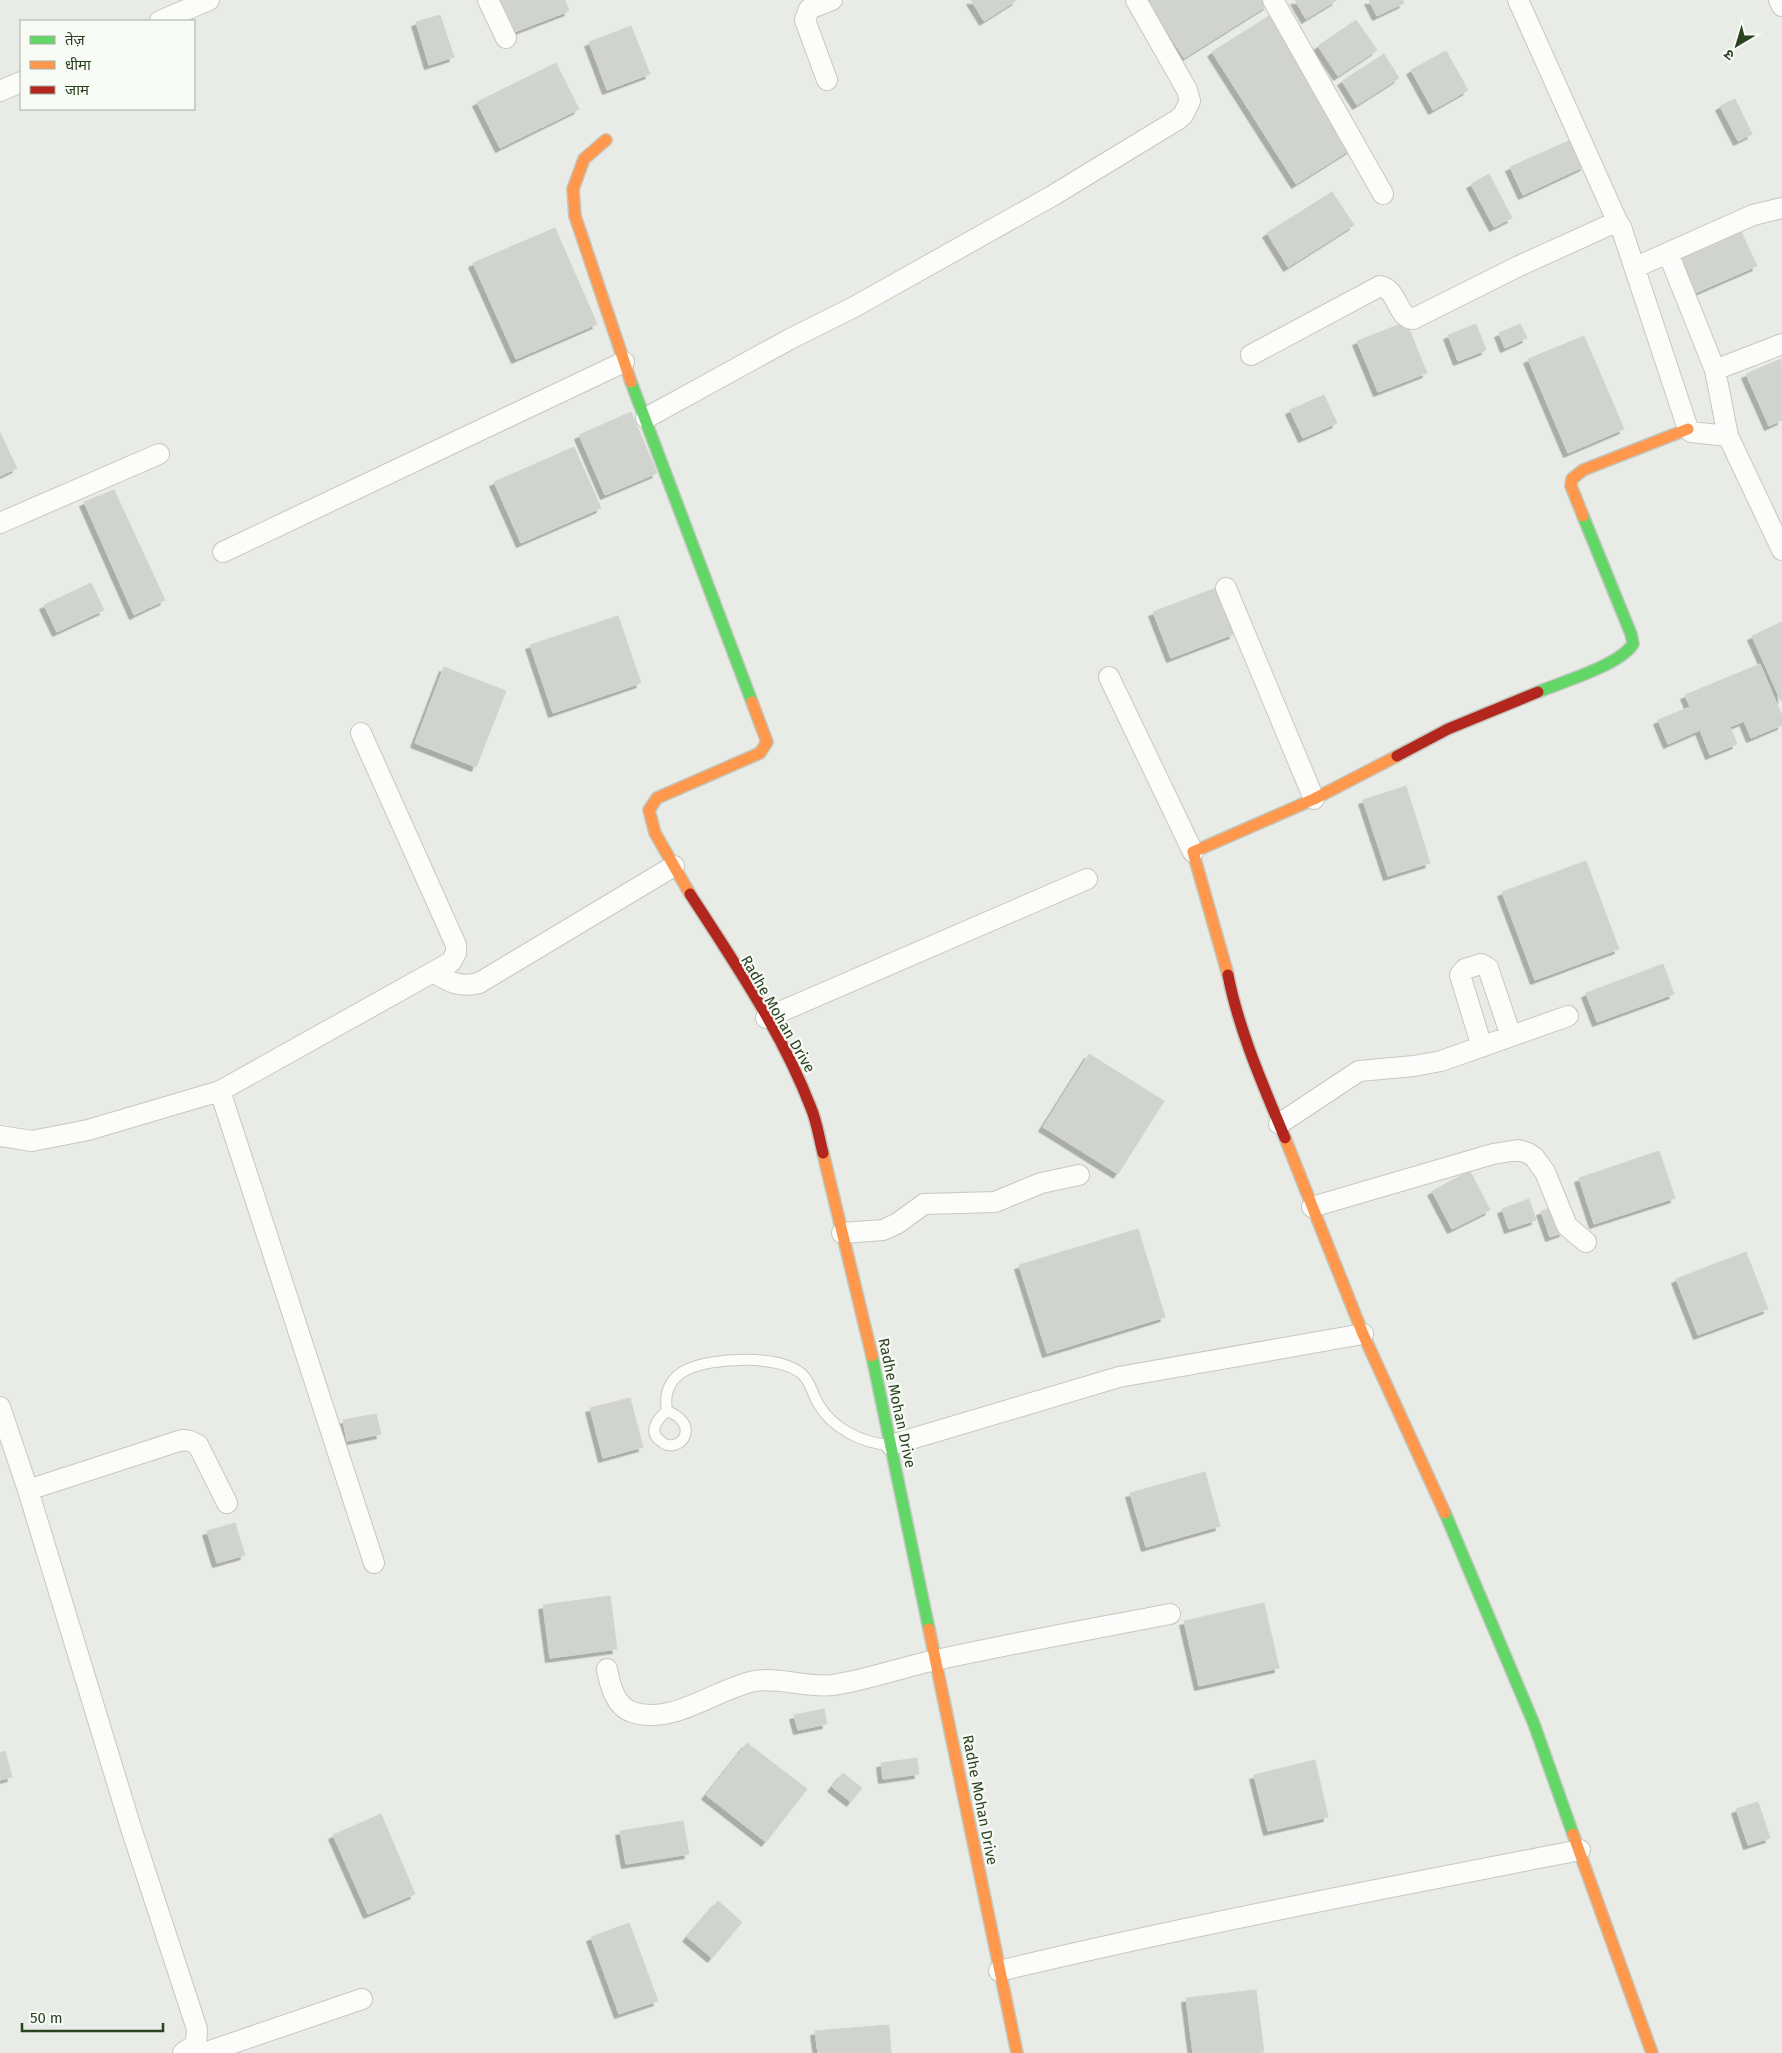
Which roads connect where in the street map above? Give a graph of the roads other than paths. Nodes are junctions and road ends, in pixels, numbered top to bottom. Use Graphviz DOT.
graph roads {
  1 [pos="208,0"];
  2 [pos="488,0"];
  3 [pos="832,0"];
  4 [pos="1136,0"];
  5 [pos="1273,0"];
  6 [pos="1518,0"];
  7 [pos="1779,0"];
  8 [pos="1782,6"];
  9 [pos="162,20"];
  10 [pos="506,38"];
  11 [pos="828,80"];
  12 [pos="20,82"];
  13 [pos="0,92"];
  14 [pos="606,140"];
  15 [pos="1383,194"];
  16 [pos="1782,208"];
  17 [pos="1618,223"];
  18 [pos="1668,253"];
  19 [pos="1636,267"];
  20 [pos="1782,344"];
  21 [pos="1251,355"];
  22 [pos="624,362"];
  23 [pos="1715,370"];
  24 [pos="646,418"];
  25 [pos="1688,429"];
  26 [pos="1728,436"];
  27 [pos="159,454"];
  28 [pos="0,524"];
  29 [pos="1782,550"];
  30 [pos="223,552"];
  31 [pos="1226,588"];
  32 [pos="1109,677"];
  33 [pos="361,733"];
  34 [pos="1314,799"];
  35 [pos="1193,852"];
  36 [pos="674,866"];
  37 [pos="1087,879"];
  38 [pos="433,972"];
  39 [pos="1568,1016"];
  40 [pos="766,1018"];
  41 [pos="1511,1036"];
  42 [pos="1482,1047"];
  43 [pos="220,1091"];
  44 [pos="1279,1124"];
  45 [pos="0,1136"];
  46 [pos="1079,1175"];
  47 [pos="1312,1207"];
  48 [pos="842,1233"];
  49 [pos="1586,1242"];
  50 [pos="1363,1334"];
  51 [pos="0,1408"];
  52 [pos="667,1411"];
  53 [pos="891,1445"];
  54 [pos="28,1490"];
  55 [pos="226,1503"];
  56 [pos="374,1563"];
  57 [pos="1170,1614"];
  58 [pos="936,1660"];
  59 [pos="607,1669"];
  60 [pos="1580,1850"];
  61 [pos="999,1971"];
  62 [pos="362,1999"];
  63 [pos="199,2050"];
  64 [pos="1017,2053"];
  65 [pos="1652,2053"];
  1 -- 9 [label="street"];
  2 -- 10 [label="street"];
  3 -- 11 [label="street"];
  4 -- 24 [label="street"];
  5 -- 15 [label="street"];
  6 -- 17 [label="street"];
  7 -- 8 [label="street"];
  12 -- 13 [label="street"];
  14 -- 22 [label="street"];
  16 -- 18 [label="street"];
  17 -- 19 [label="street"];
  17 -- 21 [label="street"];
  18 -- 19 [label="street"];
  18 -- 23 [label="street"];
  19 -- 25 [label="street"];
  20 -- 23 [label="street"];
  22 -- 24 [label="street"];
  22 -- 30 [label="street"];
  23 -- 26 [label="street"];
  24 -- 36 [label="street, Radhe Mohan Drive"];
  25 -- 26 [label="street"];
  25 -- 34 [label="street"];
  26 -- 29 [label="street"];
  27 -- 28 [label="street"];
  31 -- 34 [label="street"];
  32 -- 35 [label="street"];
  33 -- 38 [label="street"];
  34 -- 35 [label="street"];
  35 -- 44 [label="street"];
  36 -- 38 [label="street"];
  36 -- 40 [label="street, Radhe Mohan Drive"];
  37 -- 40 [label="street"];
  38 -- 43 [label="street"];
  39 -- 41 [label="street"];
  40 -- 48 [label="street, Radhe Mohan Drive"];
  41 -- 42 [label="street"];
  41 -- 42 [label="street"];
  42 -- 44 [label="street"];
  43 -- 45 [label="street"];
  43 -- 56 [label="street"];
  44 -- 47 [label="street"];
  46 -- 48 [label="street"];
  47 -- 49 [label="street"];
  47 -- 50 [label="street"];
  48 -- 53 [label="street, Radhe Mohan Drive"];
  50 -- 53 [label="street"];
  50 -- 60 [label="street"];
  51 -- 54 [label="street"];
  52 -- 53 [label="lane"];
  53 -- 58 [label="street, Radhe Mohan Drive"];
  54 -- 55 [label="street"];
  54 -- 63 [label="street"];
  57 -- 58 [label="street"];
  58 -- 59 [label="street"];
  58 -- 61 [label="street, Radhe Mohan Drive"];
  60 -- 61 [label="street"];
  60 -- 65 [label="street"];
  61 -- 64 [label="street, Radhe Mohan Drive"];
  62 -- 63 [label="street"];
}
